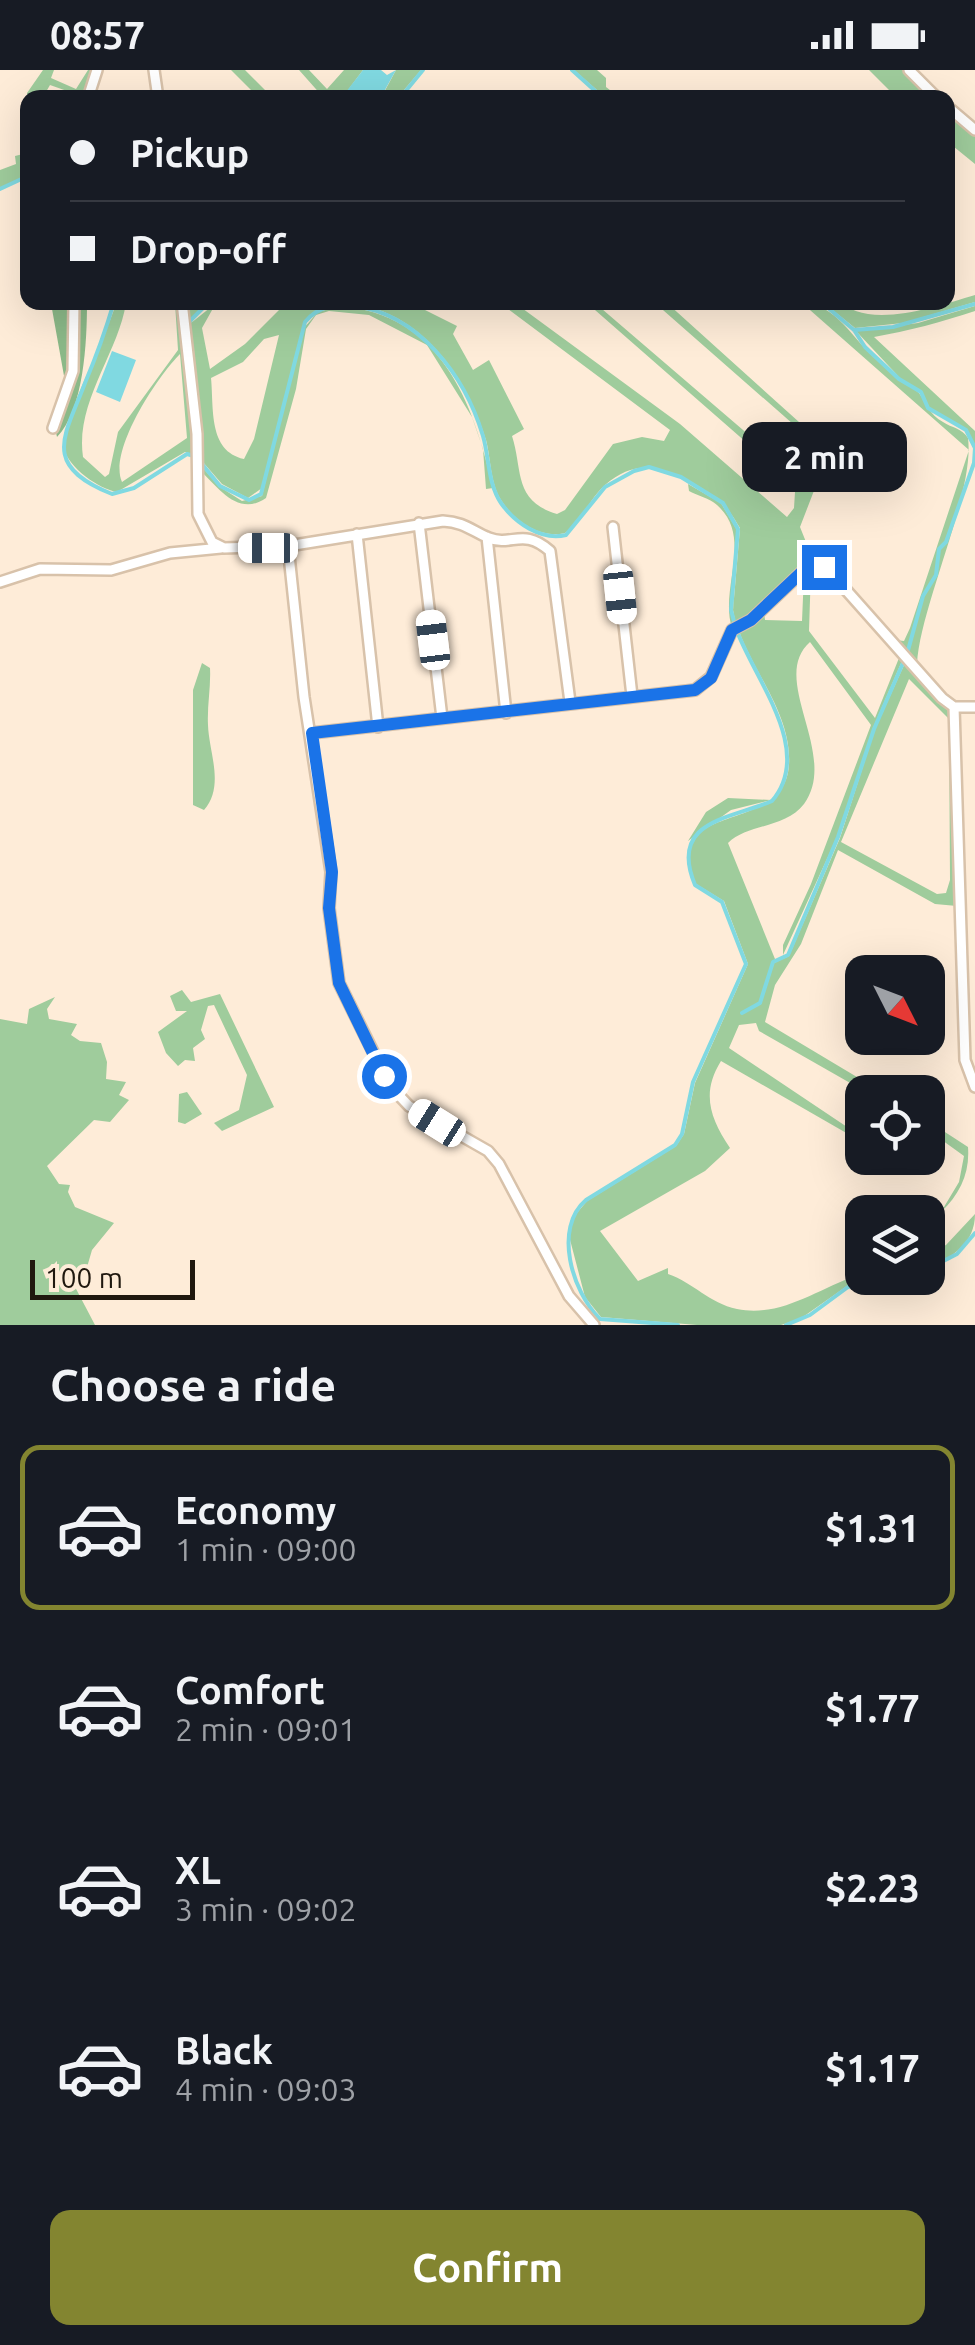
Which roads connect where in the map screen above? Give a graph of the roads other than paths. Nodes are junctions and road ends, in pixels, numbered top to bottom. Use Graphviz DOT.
graph roads {
  1 [pos="909,70"];
  2 [pos="929,90"];
  3 [pos="955,113"];
  4 [pos="975,130"];
  5 [pos="74,310"];
  6 [pos="183,310"];
  7 [pos="52,428"];
  8 [pos="419,523"];
  9 [pos="613,527"];
  10 [pos="357,534"];
  11 [pos="487,537"];
  12 [pos="288,546"];
  13 [pos="224,548"];
  14 [pos="0,582"];
  15 [pos="632,696"];
  16 [pos="570,702"];
  17 [pos="975,706"];
  18 [pos="954,707"];
  19 [pos="506,713"];
  20 [pos="442,718"];
  21 [pos="378,727"];
  22 [pos="312,733"];
  23 [pos="962,903"];
  24 [pos="975,903"];
  25 [pos="963,966"];
  26 [pos="975,966"];
  27 [pos="970,1035"];
  28 [pos="975,1087"];
  29 [pos="594,1325"];
  1 -- 2 [label="street"];
  3 -- 4 [label="street"];
  5 -- 7 [label="street"];
  6 -- 13 [label="street"];
  8 -- 10 [label="street"];
  8 -- 11 [label="street"];
  8 -- 20 [label="street"];
  9 -- 15 [label="street"];
  10 -- 12 [label="street"];
  10 -- 21 [label="street"];
  11 -- 16 [label="street"];
  11 -- 19 [label="street"];
  12 -- 13 [label="street"];
  12 -- 22 [label="street"];
  13 -- 14 [label="street"];
  15 -- 16 [label="street"];
  15 -- 18 [label="street"];
  16 -- 19 [label="street"];
  17 -- 18 [label="street"];
  18 -- 23 [label="street"];
  19 -- 20 [label="street"];
  20 -- 21 [label="street"];
  21 -- 22 [label="street"];
  22 -- 29 [label="street"];
  23 -- 24 [label="street"];
  23 -- 25 [label="street"];
  25 -- 26 [label="street"];
  25 -- 27 [label="street"];
  27 -- 28 [label="street"];
}
